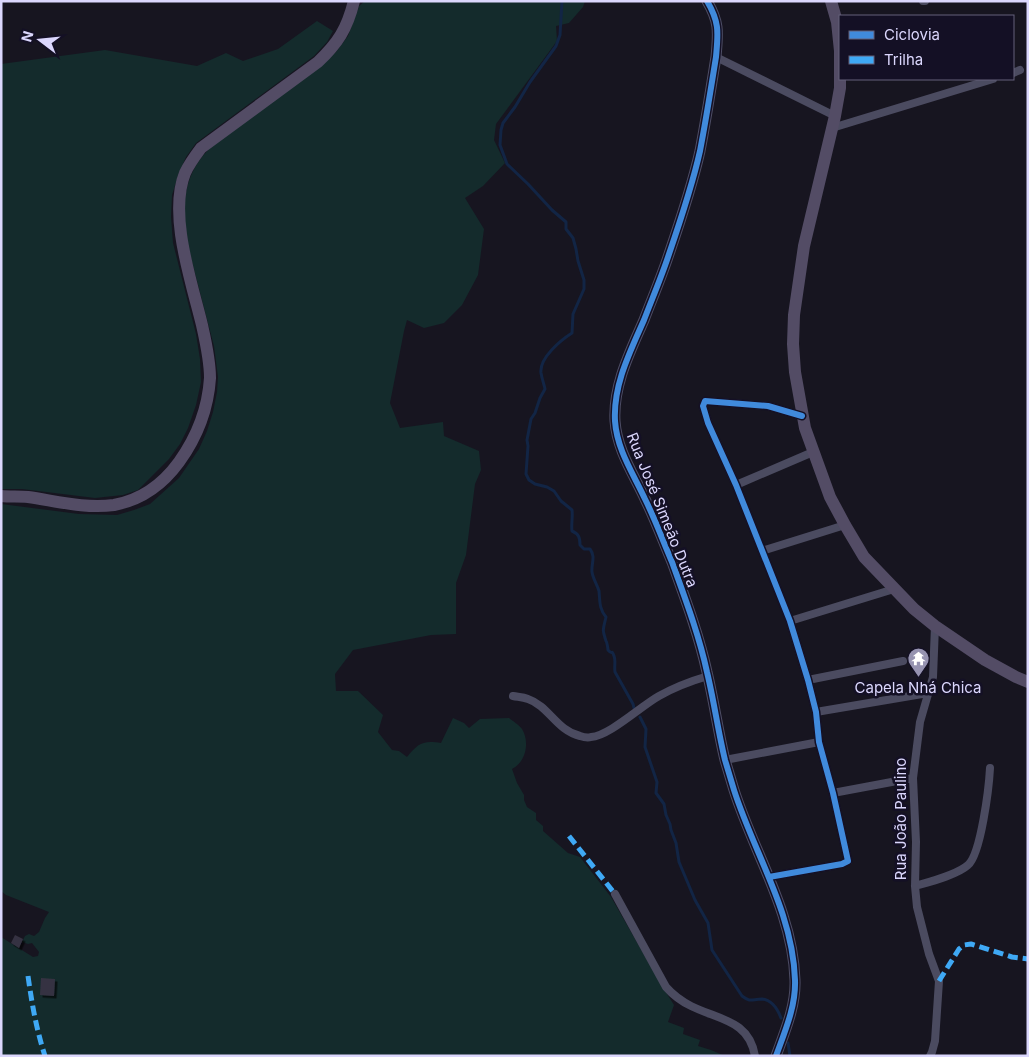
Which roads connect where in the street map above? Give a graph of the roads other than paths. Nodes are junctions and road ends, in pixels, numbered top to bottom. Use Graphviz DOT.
graph roads {
  1 [pos="354,1"];
  2 [pos="707,1"];
  3 [pos="831,1"];
  4 [pos="839,42"];
  5 [pos="716,57"];
  6 [pos="840,80"];
  7 [pos="989,80"];
  8 [pos="833,122"];
  9 [pos="802,416"];
  10 [pos="813,452"];
  11 [pos="736,485"];
  12 [pos="1,496"];
  13 [pos="844,525"];
  14 [pos="762,551"];
  15 [pos="894,589"];
  16 [pos="790,622"];
  17 [pos="935,626"];
  18 [pos="903,661"];
  19 [pos="708,676"];
  20 [pos="808,680"];
  21 [pos="1028,682"];
  22 [pos="928,693"];
  23 [pos="513,696"];
  24 [pos="816,712"];
  25 [pos="819,742"];
  26 [pos="725,760"];
  27 [pos="990,768"];
  28 [pos="912,778"];
  29 [pos="833,793"];
  30 [pos="769,877"];
  31 [pos="915,886"];
  32 [pos="615,894"];
  33 [pos="755,1056"];
  34 [pos="776,1056"];
  35 [pos="930,1056"];
  1 -- 12 [label="main road"];
  2 -- 5 [label="main road, Rua José Simeão Dutra"];
  3 -- 4 [label="main road"];
  5 -- 8 [label="street"];
  5 -- 19 [label="main road, Rua José Simeão Dutra"];
  6 -- 8 [label="main road"];
  7 -- 8 [label="street"];
  8 -- 9 [label="main road"];
  9 -- 10 [label="main road"];
  9 -- 11 [label="street"];
  10 -- 11 [label="street"];
  10 -- 13 [label="main road"];
  11 -- 14 [label="street"];
  13 -- 14 [label="street"];
  13 -- 15 [label="main road"];
  14 -- 16 [label="street"];
  15 -- 16 [label="street"];
  15 -- 17 [label="main road"];
  16 -- 20 [label="street"];
  17 -- 21 [label="main road"];
  17 -- 22 [label="street, Rua João Paulino"];
  18 -- 20 [label="street"];
  19 -- 23 [label="street"];
  19 -- 26 [label="main road, Rua José Simeão Dutra"];
  20 -- 24 [label="street"];
  22 -- 24 [label="street"];
  22 -- 28 [label="street, Rua João Paulino"];
  24 -- 25 [label="street"];
  25 -- 26 [label="street"];
  25 -- 29 [label="street"];
  26 -- 30 [label="main road, Rua José Simeão Dutra"];
  27 -- 31 [label="street"];
  28 -- 29 [label="street"];
  28 -- 31 [label="street, Rua João Paulino"];
  29 -- 30 [label="street"];
  30 -- 34 [label="main road, Rua José Simeão Dutra"];
  31 -- 35 [label="street, Rua João Paulino"];
  32 -- 33 [label="street"];
}
